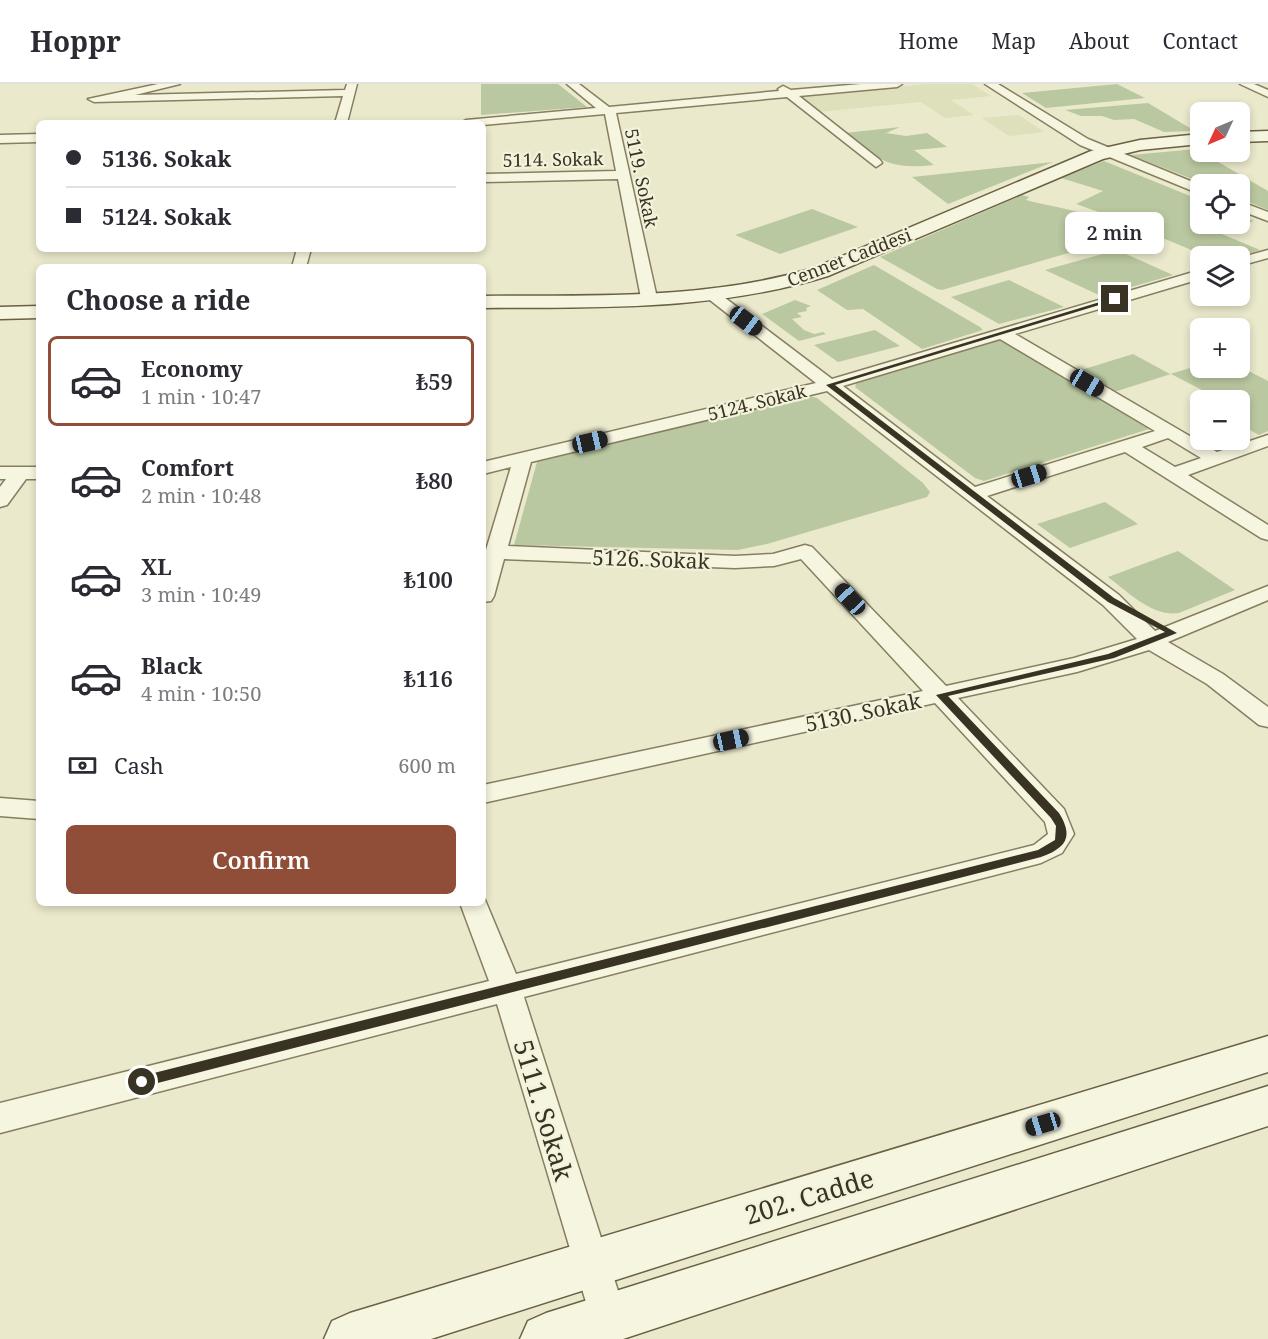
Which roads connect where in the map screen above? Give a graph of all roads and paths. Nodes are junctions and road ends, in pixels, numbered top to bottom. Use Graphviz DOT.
graph roads {
  1 [pos="175,84"];
  2 [pos="572,84"];
  3 [pos="776,84"];
  4 [pos="897,84"];
  5 [pos="990,84"];
  6 [pos="1245,84"];
  7 [pos="350,89"];
  8 [pos="789,94"];
  9 [pos="1268,94"];
  10 [pos="608,110"];
  11 [pos="341,120"];
  12 [pos="486,121"];
  13 [pos="1268,136"];
  14 [pos="1250,137"];
  15 [pos="36,138"];
  16 [pos="0,139"];
  17 [pos="1190,140"];
  18 [pos="1105,152"];
  19 [pos="876,163"];
  20 [pos="623,175"];
  21 [pos="486,178"];
  22 [pos="1190,186"];
  23 [pos="1250,210"];
  24 [pos="1268,217"];
  25 [pos="1268,254"];
  26 [pos="1250,259"];
  27 [pos="1190,277"];
  28 [pos="711,294"];
  29 [pos="649,298"];
  30 [pos="486,302"];
  31 [pos="36,312"];
  32 [pos="0,313"];
  33 [pos="1001,333"];
  34 [pos="830,385"];
  35 [pos="1170,432"];
  36 [pos="1268,440"];
  37 [pos="1128,446"];
  38 [pos="523,459"];
  39 [pos="1216,459"];
  40 [pos="486,467"];
  41 [pos="0,473"];
  42 [pos="29,473"];
  43 [pos="1173,474"];
  44 [pos="972,494"];
  45 [pos="0,501"];
  46 [pos="1268,534"];
  47 [pos="496,552"];
  48 [pos="486,586"];
  49 [pos="1268,592"];
  50 [pos="1162,637"];
  51 [pos="941,695"];
  52 [pos="1268,719"];
  53 [pos="486,793"];
  54 [pos="0,807"];
  55 [pos="36,810"];
  56 [pos="475,906"];
  57 [pos="507,989"];
  58 [pos="1268,1054"];
  59 [pos="1268,1107"];
  60 [pos="0,1118"];
  61 [pos="592,1264"];
  62 [pos="609,1319"];
  63 [pos="350,1339"];
  64 [pos="546,1339"];
  1 -- 7 [label="street"];
  2 -- 10 [label="street, 5119. Sokak"];
  3 -- 8 [label="street"];
  4 -- 8 [label="street"];
  5 -- 18 [label="street"];
  6 -- 9 [label="street"];
  7 -- 11 [label="street"];
  8 -- 10 [label="street"];
  8 -- 19 [label="street"];
  10 -- 12 [label="street"];
  10 -- 20 [label="street, 5119. Sokak"];
  13 -- 14 [label="street"];
  15 -- 16 [label="street"];
  17 -- 18 [label="street, Cennet Caddesi"];
  18 -- 22 [label="street"];
  18 -- 28 [label="street, Cennet Caddesi"];
  20 -- 21 [label="street, 5114. Sokak"];
  20 -- 29 [label="street, 5119. Sokak"];
  23 -- 24 [label="street"];
  25 -- 26 [label="street"];
  27 -- 33 [label="street, 5124. Sokak"];
  28 -- 29 [label="street, Cennet Caddesi"];
  28 -- 34 [label="street"];
  29 -- 30 [label="street, Cennet Caddesi"];
  31 -- 32 [label="street"];
  33 -- 34 [label="street, 5124. Sokak"];
  33 -- 35 [label="street"];
  34 -- 38 [label="street, 5124. Sokak"];
  34 -- 44 [label="street"];
  35 -- 37 [label="street"];
  35 -- 39 [label="street"];
  36 -- 39 [label="street"];
  37 -- 43 [label="street"];
  37 -- 44 [label="street"];
  38 -- 40 [label="street, 5124. Sokak"];
  38 -- 47 [label="street"];
  39 -- 43 [label="street"];
  41 -- 42 [label="street"];
  42 -- 45 [label="street"];
  43 -- 46 [label="street"];
  44 -- 50 [label="street"];
  47 -- 48 [label="street"];
  47 -- 51 [label="street, 5126. Sokak"];
  49 -- 50 [label="street, 5130. Sokak"];
  50 -- 51 [label="street, 5130. Sokak"];
  50 -- 52 [label="street"];
  51 -- 53 [label="street, 5130. Sokak"];
  51 -- 57 [label="street"];
  54 -- 55 [label="street"];
  56 -- 57 [label="street, 5111. Sokak"];
  57 -- 60 [label="street"];
  57 -- 61 [label="street, 5111. Sokak"];
  58 -- 61 [label="street, 202. Cadde"];
  59 -- 62 [label="street"];
  61 -- 62 [label="street, 5111. Sokak"];
  61 -- 63 [label="street, 202. Cadde"];
  62 -- 64 [label="street"];
}
